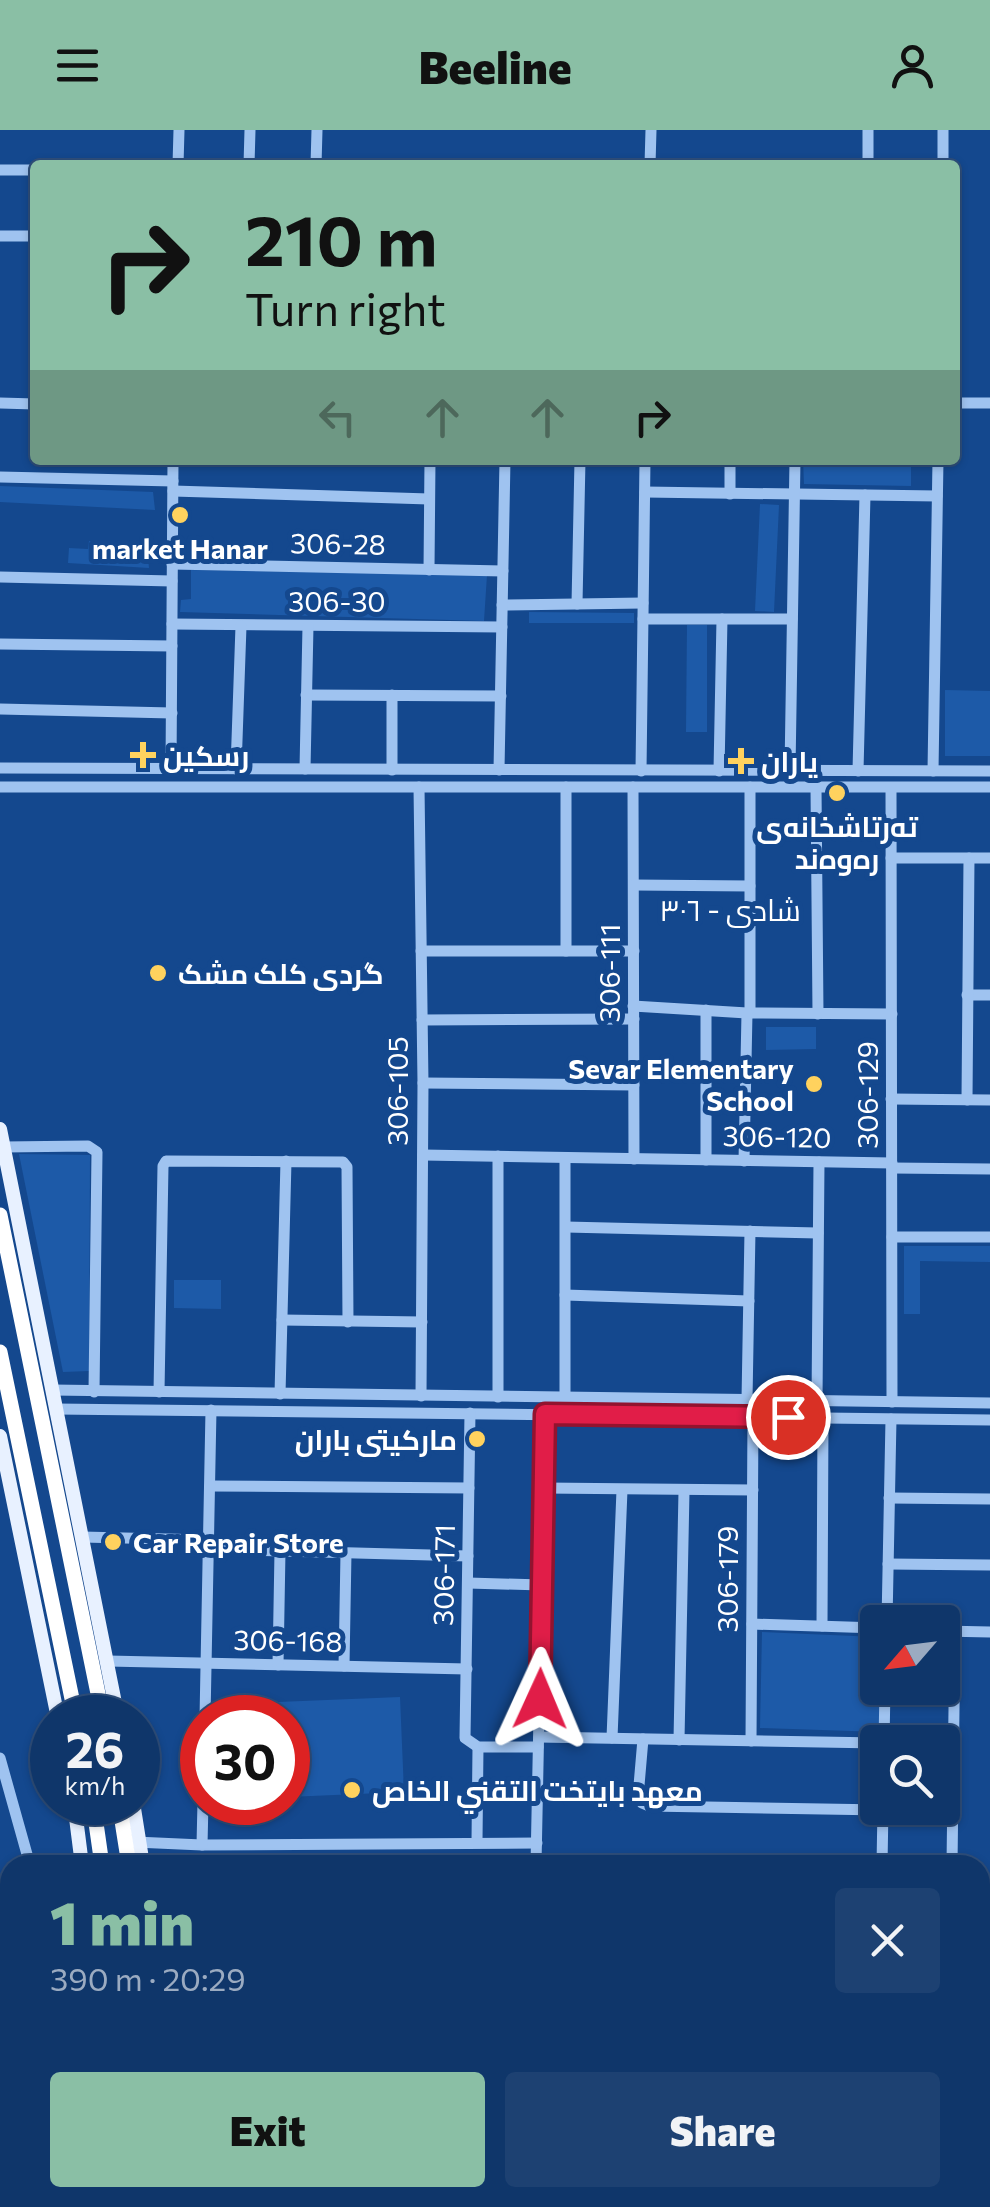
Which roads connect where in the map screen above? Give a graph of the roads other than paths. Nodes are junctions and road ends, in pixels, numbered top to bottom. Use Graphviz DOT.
graph roads {
  1 [pos="179,130"];
  2 [pos="250,130"];
  3 [pos="317,130"];
  4 [pos="650,130"];
  5 [pos="868,130"];
  6 [pos="944,130"];
  7 [pos="178,160"];
  8 [pos="250,160"];
  9 [pos="316,160"];
  10 [pos="650,160"];
  11 [pos="868,160"];
  12 [pos="943,160"];
  13 [pos="0,170"];
  14 [pos="30,170"];
  15 [pos="0,236"];
  16 [pos="30,236"];
  17 [pos="0,403"];
  18 [pos="960,403"];
  19 [pos="990,403"];
  20 [pos="30,404"];
  21 [pos="173,465"];
  22 [pos="430,465"];
  23 [pos="505,465"];
  24 [pos="580,465"];
  25 [pos="646,465"];
  26 [pos="730,465"];
  27 [pos="795,465"];
  28 [pos="938,465"];
  29 [pos="0,477"];
  30 [pos="172,486"];
  31 [pos="645,492"];
  32 [pos="730,494"];
  33 [pos="794,494"];
  34 [pos="865,495"];
  35 [pos="938,496"];
  36 [pos="430,499"];
  37 [pos="172,564"];
  38 [pos="429,570"];
  39 [pos="503,572"];
  40 [pos="0,577"];
  41 [pos="172,581"];
  42 [pos="643,603"];
  43 [pos="577,604"];
  44 [pos="502,605"];
  45 [pos="643,619"];
  46 [pos="722,619"];
  47 [pos="792,619"];
  48 [pos="172,624"];
  49 [pos="241,626"];
  50 [pos="308,626"];
  51 [pos="502,627"];
  52 [pos="0,644"];
  53 [pos="172,646"];
  54 [pos="306,695"];
  55 [pos="392,696"];
  56 [pos="501,696"];
  57 [pos="0,710"];
  58 [pos="172,714"];
  59 [pos="0,768"];
  60 [pos="172,769"];
  61 [pos="236,769"];
  62 [pos="305,770"];
  63 [pos="392,770"];
  64 [pos="499,770"];
  65 [pos="790,770"];
  66 [pos="640,771"];
  67 [pos="715,771"];
  68 [pos="858,771"];
  69 [pos="933,771"];
  70 [pos="990,771"];
  71 [pos="0,787"];
  72 [pos="419,787"];
  73 [pos="566,787"];
  74 [pos="633,787"];
  75 [pos="710,787"];
  76 [pos="750,787"];
  77 [pos="816,787"];
  78 [pos="990,787"];
  79 [pos="891,788"];
  80 [pos="892,858"];
  81 [pos="968,858"];
  82 [pos="990,858"];
  83 [pos="634,885"];
  84 [pos="750,886"];
  85 [pos="421,951"];
  86 [pos="566,951"];
  87 [pos="634,951"];
  88 [pos="968,995"];
  89 [pos="990,995"];
  90 [pos="706,1010"];
  91 [pos="634,1012"];
  92 [pos="748,1013"];
  93 [pos="818,1014"];
  94 [pos="892,1014"];
  95 [pos="422,1020"];
  96 [pos="423,1082"];
  97 [pos="634,1085"];
  98 [pos="892,1099"];
  99 [pos="966,1100"];
  100 [pos="990,1100"];
  101 [pos="0,1129"];
  102 [pos="4,1147"];
  103 [pos="422,1155"];
  104 [pos="498,1156"];
  105 [pos="565,1158"];
  106 [pos="634,1159"];
  107 [pos="706,1160"];
  108 [pos="744,1160"];
  109 [pos="286,1161"];
  110 [pos="819,1162"];
  111 [pos="892,1166"];
  112 [pos="990,1169"];
  113 [pos="0,1215"];
  114 [pos="566,1227"];
  115 [pos="750,1231"];
  116 [pos="818,1233"];
  117 [pos="3,1236"];
  118 [pos="892,1237"];
  119 [pos="990,1237"];
  120 [pos="566,1295"];
  121 [pos="749,1301"];
  122 [pos="282,1320"];
  123 [pos="348,1322"];
  124 [pos="422,1322"];
  125 [pos="0,1352"];
  126 [pos="94,1392"];
  127 [pos="159,1392"];
  128 [pos="280,1394"];
  129 [pos="421,1396"];
  130 [pos="498,1397"];
  131 [pos="565,1398"];
  132 [pos="601,1398"];
  133 [pos="747,1400"];
  134 [pos="45,1401"];
  135 [pos="816,1401"];
  136 [pos="892,1402"];
  137 [pos="990,1403"];
  138 [pos="211,1410"];
  139 [pos="470,1413"];
  140 [pos="545,1414"];
  141 [pos="602,1415"];
  142 [pos="753,1417"];
  143 [pos="823,1418"];
  144 [pos="891,1419"];
  145 [pos="990,1420"];
  146 [pos="7,1422"];
  147 [pos="0,1436"];
  148 [pos="210,1486"];
  149 [pos="469,1488"];
  150 [pos="544,1488"];
  151 [pos="622,1490"];
  152 [pos="753,1490"];
  153 [pos="684,1491"];
  154 [pos="889,1498"];
  155 [pos="990,1499"];
  156 [pos="82,1537"];
  157 [pos="208,1545"];
  158 [pos="280,1551"];
  159 [pos="346,1553"];
  160 [pos="468,1556"];
  161 [pos="888,1564"];
  162 [pos="990,1565"];
  163 [pos="468,1582"];
  164 [pos="542,1585"];
  165 [pos="887,1605"];
  166 [pos="752,1624"];
  167 [pos="822,1626"];
  168 [pos="860,1627"];
  169 [pos="960,1631"];
  170 [pos="990,1632"];
  171 [pos="100,1661"];
  172 [pos="206,1663"];
  173 [pos="278,1665"];
  174 [pos="344,1666"];
  175 [pos="467,1669"];
  176 [pos="53,1695"];
  177 [pos="71,1695"];
  178 [pos="102,1695"];
  179 [pos="111,1695"];
  180 [pos="205,1695"];
  181 [pos="950,1705"];
  182 [pos="612,1738"];
  183 [pos="643,1739"];
  184 [pos="679,1740"];
  185 [pos="751,1741"];
  186 [pos="539,1742"];
  187 [pos="860,1743"];
  188 [pos="478,1747"];
  189 [pos="0,1758"];
  190 [pos="4,1790"];
  191 [pos="860,1809"];
  192 [pos="77,1825"];
  193 [pos="97,1825"];
  194 [pos="127,1825"];
  195 [pos="133,1825"];
  196 [pos="202,1825"];
  197 [pos="883,1825"];
  198 [pos="477,1841"];
  199 [pos="133,1842"];
  200 [pos="536,1843"];
  201 [pos="202,1845"];
  202 [pos="27,1855"];
  203 [pos="81,1855"];
  204 [pos="101,1855"];
  205 [pos="131,1855"];
  206 [pos="139,1855"];
  207 [pos="536,1855"];
  208 [pos="882,1855"];
  209 [pos="952,1855"];
  1 -- 7 [label="street"];
  2 -- 8 [label="street"];
  3 -- 9 [label="street"];
  4 -- 10 [label="street"];
  5 -- 11 [label="street"];
  6 -- 12 [label="street"];
  13 -- 14 [label="street"];
  15 -- 16 [label="street"];
  17 -- 20 [label="street"];
  18 -- 19 [label="street"];
  21 -- 30 [label="street"];
  22 -- 36 [label="street"];
  23 -- 39 [label="street"];
  24 -- 43 [label="street"];
  25 -- 31 [label="street"];
  26 -- 32 [label="street"];
  27 -- 33 [label="street"];
  28 -- 35 [label="street"];
  29 -- 30 [label="street"];
  30 -- 36 [label="street"];
  30 -- 37 [label="street"];
  31 -- 32 [label="street"];
  31 -- 42 [label="street"];
  32 -- 33 [label="street"];
  33 -- 34 [label="street"];
  33 -- 47 [label="street"];
  34 -- 35 [label="street"];
  34 -- 68 [label="street"];
  35 -- 69 [label="street"];
  36 -- 38 [label="street"];
  37 -- 38 [label="street, 306-28"];
  37 -- 41 [label="street"];
  38 -- 39 [label="street, 306-28"];
  39 -- 44 [label="street"];
  40 -- 41 [label="street"];
  41 -- 48 [label="street"];
  42 -- 43 [label="street"];
  42 -- 45 [label="street"];
  43 -- 44 [label="street"];
  44 -- 51 [label="street"];
  45 -- 46 [label="street"];
  45 -- 66 [label="street"];
  46 -- 47 [label="street"];
  46 -- 67 [label="street"];
  47 -- 65 [label="street"];
  48 -- 49 [label="street, 306-30"];
  48 -- 53 [label="street"];
  49 -- 50 [label="street, 306-30"];
  49 -- 61 [label="street"];
  50 -- 51 [label="street, 306-30"];
  50 -- 54 [label="street"];
  51 -- 56 [label="street"];
  52 -- 53 [label="street"];
  53 -- 58 [label="street"];
  54 -- 55 [label="street"];
  54 -- 62 [label="street"];
  55 -- 56 [label="street"];
  55 -- 63 [label="street"];
  56 -- 64 [label="street"];
  57 -- 58 [label="street"];
  58 -- 60 [label="street"];
  59 -- 60 [label="street"];
  60 -- 61 [label="street"];
  61 -- 62 [label="street"];
  62 -- 63 [label="street"];
  63 -- 64 [label="street"];
  64 -- 66 [label="street"];
  65 -- 67 [label="street"];
  65 -- 68 [label="street"];
  66 -- 67 [label="street"];
  67 -- 75 [label="street"];
  68 -- 69 [label="street"];
  69 -- 70 [label="street"];
  71 -- 72 [label="street"];
  72 -- 73 [label="street"];
  72 -- 85 [label="street, 306-105"];
  73 -- 74 [label="street"];
  73 -- 86 [label="street"];
  74 -- 75 [label="street"];
  74 -- 83 [label="street, 306-111"];
  75 -- 76 [label="street"];
  76 -- 77 [label="street"];
  76 -- 84 [label="street"];
  77 -- 79 [label="street"];
  77 -- 93 [label="street"];
  78 -- 79 [label="street"];
  79 -- 80 [label="street, 306-129"];
  80 -- 81 [label="street"];
  80 -- 94 [label="street, 306-129"];
  81 -- 82 [label="street"];
  81 -- 88 [label="street"];
  83 -- 84 [label="street"];
  83 -- 87 [label="street, 306-111"];
  84 -- 92 [label="street"];
  85 -- 86 [label="street"];
  85 -- 95 [label="street, 306-105"];
  86 -- 87 [label="street"];
  87 -- 91 [label="street, 306-111"];
  88 -- 89 [label="street"];
  88 -- 99 [label="street"];
  90 -- 91 [label="street"];
  90 -- 92 [label="street"];
  90 -- 107 [label="street"];
  91 -- 95 [label="street"];
  91 -- 97 [label="street, 306-111"];
  92 -- 93 [label="street"];
  92 -- 108 [label="street"];
  93 -- 94 [label="street"];
  94 -- 98 [label="street, 306-129"];
  95 -- 96 [label="street, 306-105"];
  96 -- 97 [label="street"];
  96 -- 103 [label="street, 306-105"];
  97 -- 106 [label="street, 306-111"];
  98 -- 99 [label="street"];
  98 -- 111 [label="street, 306-129"];
  99 -- 100 [label="street"];
  101 -- 102 [label="main road"];
  102 -- 126 [label="street"];
  102 -- 134 [label="main road"];
  103 -- 104 [label="street, 306-120"];
  103 -- 124 [label="street, 306-105"];
  104 -- 105 [label="street, 306-120"];
  104 -- 130 [label="street"];
  105 -- 106 [label="street, 306-120"];
  105 -- 114 [label="street"];
  106 -- 107 [label="street, 306-120"];
  107 -- 108 [label="street, 306-120"];
  108 -- 110 [label="street, 306-120"];
  109 -- 122 [label="street"];
  109 -- 123 [label="street"];
  109 -- 127 [label="street"];
  110 -- 111 [label="street, 306-120"];
  110 -- 116 [label="street"];
  111 -- 112 [label="street, 306-120"];
  111 -- 118 [label="street, 306-129"];
  113 -- 117 [label="highway"];
  114 -- 115 [label="street"];
  114 -- 120 [label="street"];
  115 -- 116 [label="street"];
  115 -- 121 [label="street"];
  116 -- 135 [label="street"];
  117 -- 134 [label="highway"];
  118 -- 119 [label="street"];
  118 -- 136 [label="street, 306-129"];
  120 -- 121 [label="street"];
  120 -- 131 [label="street"];
  121 -- 133 [label="street"];
  122 -- 123 [label="street"];
  122 -- 128 [label="street"];
  123 -- 124 [label="street"];
  124 -- 129 [label="street, 306-105"];
  125 -- 146 [label="highway"];
  126 -- 127 [label="street"];
  126 -- 134 [label="street"];
  127 -- 128 [label="street"];
  128 -- 129 [label="street"];
  129 -- 130 [label="street"];
  130 -- 131 [label="street"];
  131 -- 132 [label="street"];
  132 -- 133 [label="street"];
  132 -- 141 [label="street"];
  133 -- 135 [label="street"];
  134 -- 138 [label="street"];
  134 -- 156 [label="main road"];
  134 -- 171 [label="highway"];
  135 -- 136 [label="street"];
  136 -- 137 [label="street"];
  138 -- 139 [label="street"];
  138 -- 148 [label="street"];
  139 -- 140 [label="street"];
  139 -- 149 [label="street, 306-171"];
  140 -- 141 [label="street"];
  140 -- 150 [label="street"];
  141 -- 142 [label="street"];
  142 -- 143 [label="street"];
  142 -- 152 [label="street, 306-179"];
  143 -- 144 [label="street"];
  143 -- 167 [label="street"];
  144 -- 145 [label="street"];
  144 -- 154 [label="street"];
  146 -- 177 [label="highway"];
  147 -- 176 [label="main road"];
  148 -- 149 [label="street"];
  148 -- 157 [label="street"];
  149 -- 160 [label="street, 306-171"];
  150 -- 151 [label="street"];
  150 -- 164 [label="street"];
  151 -- 153 [label="street"];
  151 -- 182 [label="street"];
  152 -- 153 [label="street"];
  152 -- 166 [label="street, 306-179"];
  153 -- 184 [label="street"];
  154 -- 155 [label="street"];
  154 -- 161 [label="street"];
  156 -- 157 [label="street"];
  156 -- 171 [label="main road"];
  157 -- 158 [label="street"];
  157 -- 172 [label="street"];
  158 -- 159 [label="street"];
  158 -- 173 [label="street"];
  159 -- 160 [label="street"];
  159 -- 174 [label="street"];
  160 -- 163 [label="street, 306-171"];
  161 -- 162 [label="street"];
  161 -- 165 [label="street"];
  163 -- 164 [label="street"];
  163 -- 175 [label="street, 306-171"];
  164 -- 186 [label="street"];
  166 -- 167 [label="street"];
  166 -- 185 [label="street, 306-179"];
  167 -- 168 [label="street"];
  169 -- 170 [label="street"];
  171 -- 172 [label="street, 306-168"];
  171 -- 178 [label="highway"];
  171 -- 179 [label="main road"];
  172 -- 173 [label="street, 306-168"];
  172 -- 180 [label="street"];
  173 -- 174 [label="street, 306-168"];
  174 -- 175 [label="street, 306-168"];
  175 -- 188 [label="street, 306-171"];
  181 -- 209 [label="street"];
  182 -- 183 [label="street"];
  182 -- 186 [label="street"];
  183 -- 184 [label="street"];
  183 -- 191 [label="street"];
  184 -- 185 [label="street"];
  185 -- 187 [label="street"];
  186 -- 188 [label="street"];
  186 -- 200 [label="street"];
  188 -- 198 [label="street"];
  189 -- 190 [label="street"];
  190 -- 202 [label="street"];
  192 -- 203 [label="main road"];
  193 -- 204 [label="highway"];
  194 -- 199 [label="highway"];
  195 -- 199 [label="main road"];
  196 -- 201 [label="street"];
  197 -- 208 [label="street"];
  198 -- 200 [label="street"];
  198 -- 201 [label="street"];
  199 -- 201 [label="street"];
  199 -- 205 [label="highway"];
  199 -- 206 [label="main road"];
  200 -- 207 [label="street"];
}
